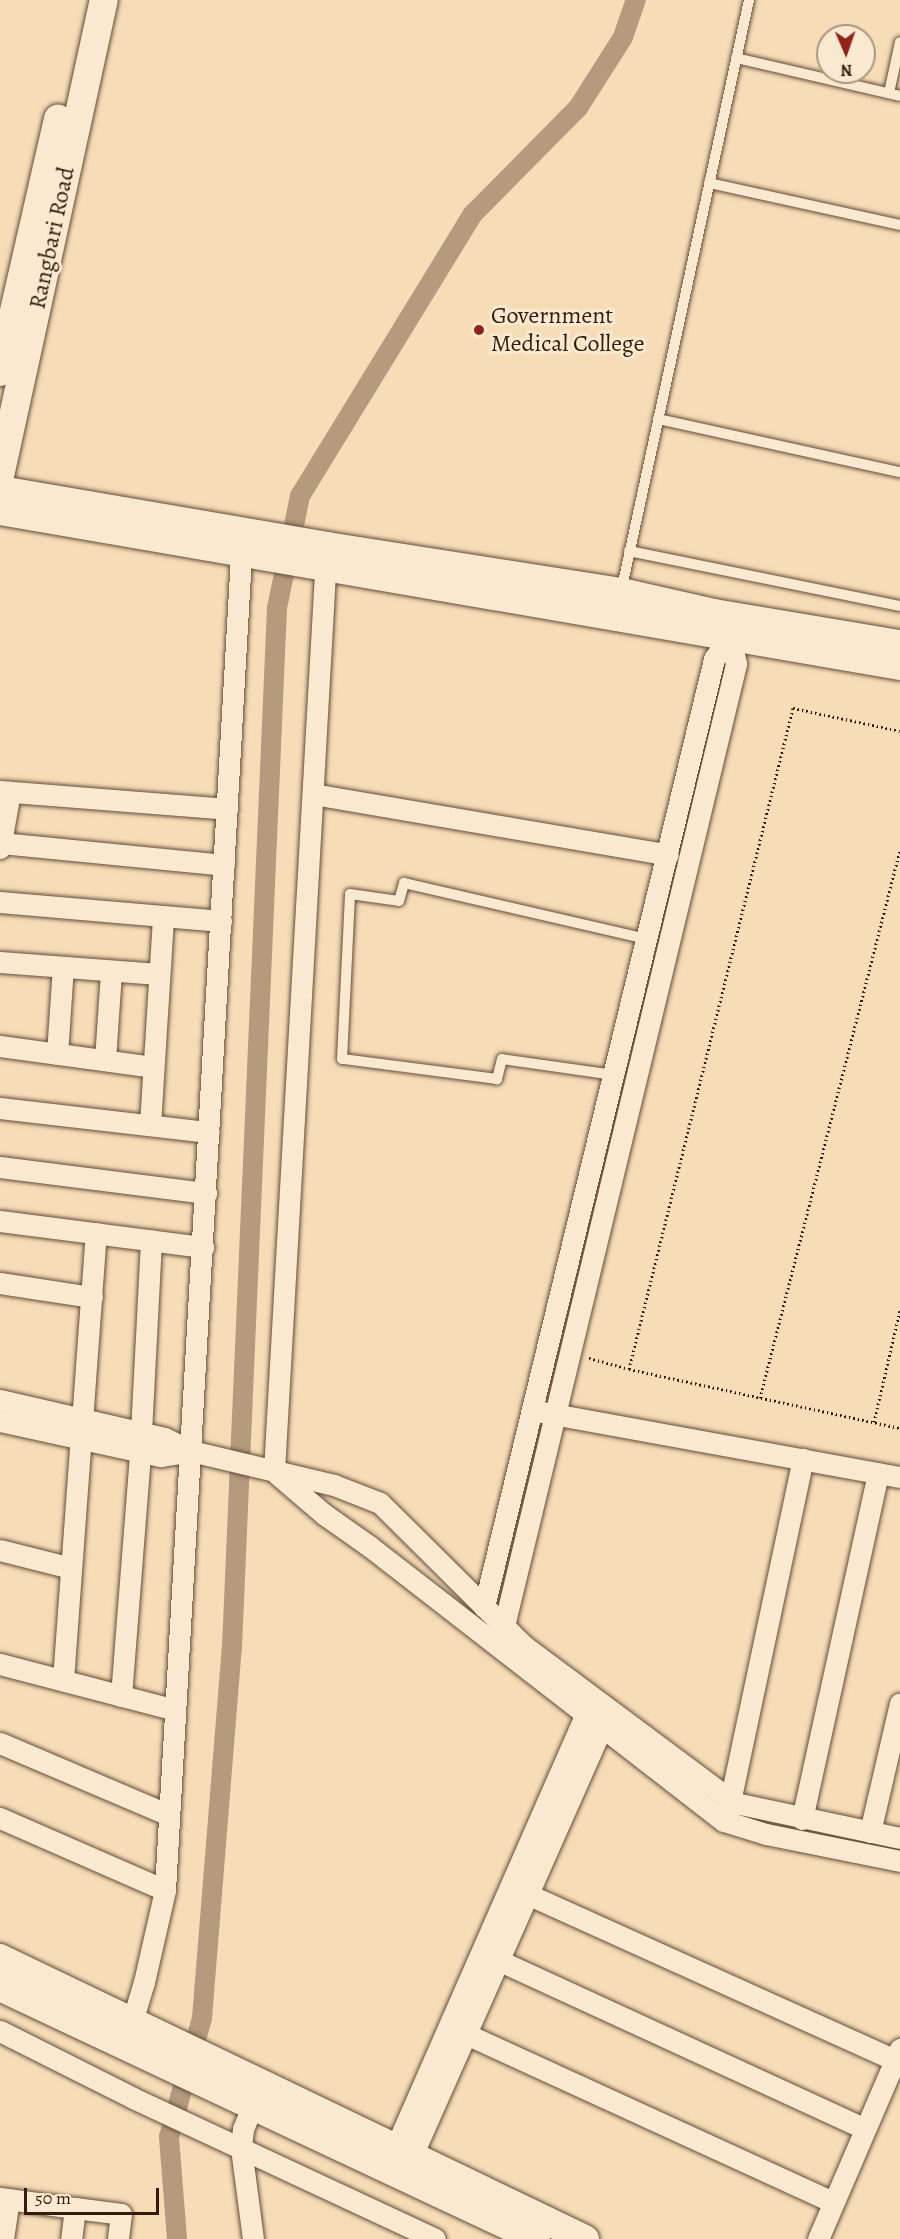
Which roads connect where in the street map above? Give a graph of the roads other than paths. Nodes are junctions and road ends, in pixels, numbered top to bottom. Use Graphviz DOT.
graph roads {
  1 [pos="85,0"];
  2 [pos="104,0"];
  3 [pos="749,0"];
  4 [pos="900,42"];
  5 [pos="736,58"];
  6 [pos="895,95"];
  7 [pos="710,183"];
  8 [pos="900,225"];
  9 [pos="0,372"];
  10 [pos="9,394"];
  11 [pos="658,419"];
  12 [pos="900,472"];
  13 [pos="0,476"];
  14 [pos="0,490"];
  15 [pos="0,511"];
  16 [pos="247,543"];
  17 [pos="629,551"];
  18 [pos="318,555"];
  19 [pos="618,604"];
  20 [pos="900,606"];
  21 [pos="730,636"];
  22 [pos="900,644"];
  23 [pos="900,666"];
  24 [pos="5,792"];
  25 [pos="313,794"];
  26 [pos="227,809"];
  27 [pos="0,846"];
  28 [pos="668,855"];
  29 [pos="224,865"];
  30 [pos="0,902"];
  31 [pos="163,916"];
  32 [pos="221,921"];
  33 [pos="647,939"];
  34 [pos="0,962"];
  35 [pos="63,967"];
  36 [pos="111,971"];
  37 [pos="159,974"];
  38 [pos="623,1040"];
  39 [pos="0,1046"];
  40 [pos="644,1046"];
  41 [pos="57,1054"];
  42 [pos="105,1060"];
  43 [pos="153,1067"];
  44 [pos="614,1075"];
  45 [pos="0,1108"];
  46 [pos="150,1125"];
  47 [pos="209,1132"];
  48 [pos="0,1167"];
  49 [pos="206,1192"];
  50 [pos="0,1221"];
  51 [pos="96,1233"];
  52 [pos="150,1240"];
  53 [pos="202,1246"];
  54 [pos="0,1282"];
  55 [pos="92,1297"];
  56 [pos="0,1400"];
  57 [pos="532,1410"];
  58 [pos="555,1414"];
  59 [pos="0,1421"];
  60 [pos="83,1429"];
  61 [pos="140,1442"];
  62 [pos="200,1453"];
  63 [pos="803,1459"];
  64 [pos="267,1469"];
  65 [pos="878,1473"];
  66 [pos="900,1477"];
  67 [pos="0,1550"];
  68 [pos="71,1568"];
  69 [pos="484,1607"];
  70 [pos="504,1626"];
  71 [pos="0,1664"];
  72 [pos="63,1680"];
  73 [pos="121,1695"];
  74 [pos="175,1710"];
  75 [pos="899,1710"];
  76 [pos="598,1712"];
  77 [pos="0,1743"];
  78 [pos="731,1800"];
  79 [pos="169,1815"];
  80 [pos="0,1818"];
  81 [pos="802,1819"];
  82 [pos="724,1821"];
  83 [pos="870,1832"];
  84 [pos="900,1838"];
  85 [pos="900,1861"];
  86 [pos="165,1890"];
  87 [pos="519,1891"];
  88 [pos="490,1956"];
  89 [pos="0,1958"];
  90 [pos="0,1987"];
  91 [pos="0,2031"];
  92 [pos="129,2034"];
  93 [pos="466,2034"];
  94 [pos="897,2054"];
  95 [pos="257,2095"];
  96 [pos="865,2129"];
  97 [pos="241,2148"];
  98 [pos="399,2162"];
  99 [pos="4,2198"];
  100 [pos="833,2202"];
  101 [pos="75,2208"];
  102 [pos="3,2239"];
  103 [pos="71,2239"];
  104 [pos="118,2239"];
  105 [pos="253,2239"];
  106 [pos="435,2239"];
  107 [pos="536,2239"];
  108 [pos="585,2239"];
  109 [pos="818,2239"];
  1 -- 9 [label="street, Rangbari Road"];
  2 -- 10 [label="street, Rangbari Road"];
  3 -- 5 [label="lane"];
  4 -- 6 [label="lane"];
  5 -- 6 [label="lane"];
  5 -- 7 [label="lane"];
  7 -- 8 [label="lane"];
  7 -- 11 [label="lane"];
  10 -- 13 [label="street, Rangbari Road"];
  11 -- 12 [label="lane"];
  11 -- 17 [label="lane"];
  14 -- 16 [label="street"];
  15 -- 16 [label="street"];
  16 -- 18 [label="street"];
  16 -- 26 [label="street"];
  17 -- 19 [label="lane"];
  17 -- 20 [label="lane"];
  18 -- 19 [label="street"];
  18 -- 25 [label="street"];
  19 -- 21 [label="street"];
  19 -- 22 [label="street"];
  21 -- 23 [label="street"];
  21 -- 28 [label="street"];
  21 -- 40 [label="street"];
  24 -- 26 [label="street"];
  24 -- 27 [label="street"];
  25 -- 28 [label="street"];
  25 -- 64 [label="street"];
  26 -- 29 [label="street"];
  27 -- 29 [label="street"];
  28 -- 33 [label="street"];
  29 -- 32 [label="street"];
  30 -- 31 [label="street"];
  31 -- 32 [label="street"];
  31 -- 37 [label="street"];
  32 -- 47 [label="street"];
  33 -- 38 [label="street"];
  33 -- 44 [label="lane"];
  34 -- 35 [label="street"];
  35 -- 36 [label="street"];
  35 -- 41 [label="street"];
  36 -- 37 [label="street"];
  36 -- 42 [label="street"];
  37 -- 43 [label="street"];
  38 -- 40 [label="street"];
  38 -- 44 [label="street"];
  39 -- 41 [label="street"];
  40 -- 58 [label="street"];
  41 -- 42 [label="street"];
  42 -- 43 [label="street"];
  43 -- 46 [label="street"];
  44 -- 57 [label="street"];
  45 -- 46 [label="street"];
  46 -- 47 [label="street"];
  47 -- 49 [label="street"];
  48 -- 49 [label="street"];
  49 -- 53 [label="street"];
  50 -- 51 [label="street"];
  51 -- 52 [label="street"];
  51 -- 55 [label="street"];
  52 -- 53 [label="street"];
  52 -- 61 [label="street"];
  53 -- 62 [label="street"];
  54 -- 55 [label="street"];
  55 -- 60 [label="street"];
  56 -- 60 [label="street"];
  57 -- 58 [label="street"];
  57 -- 69 [label="street"];
  58 -- 63 [label="street"];
  58 -- 70 [label="street"];
  59 -- 60 [label="street"];
  60 -- 61 [label="street"];
  60 -- 68 [label="street"];
  61 -- 62 [label="street"];
  61 -- 73 [label="street"];
  62 -- 64 [label="street"];
  62 -- 74 [label="street"];
  63 -- 65 [label="street"];
  63 -- 78 [label="street"];
  64 -- 69 [label="street"];
  64 -- 76 [label="street"];
  65 -- 66 [label="street"];
  65 -- 81 [label="street"];
  67 -- 68 [label="street"];
  68 -- 72 [label="street"];
  69 -- 70 [label="street"];
  70 -- 76 [label="street"];
  71 -- 72 [label="street"];
  72 -- 73 [label="street"];
  73 -- 74 [label="street"];
  74 -- 79 [label="street"];
  75 -- 83 [label="street"];
  76 -- 78 [label="street"];
  76 -- 82 [label="street"];
  76 -- 87 [label="street"];
  77 -- 79 [label="street"];
  78 -- 81 [label="street"];
  78 -- 82 [label="street"];
  79 -- 86 [label="street"];
  80 -- 86 [label="street"];
  81 -- 83 [label="street"];
  82 -- 85 [label="street"];
  83 -- 84 [label="street"];
  86 -- 92 [label="street"];
  87 -- 88 [label="street"];
  87 -- 94 [label="street"];
  88 -- 93 [label="street"];
  88 -- 96 [label="street"];
  88 -- 98 [label="street"];
  89 -- 92 [label="street"];
  90 -- 92 [label="street"];
  91 -- 97 [label="street"];
  92 -- 95 [label="street"];
  93 -- 98 [label="street"];
  93 -- 100 [label="street"];
  94 -- 96 [label="street"];
  95 -- 97 [label="street"];
  95 -- 98 [label="street"];
  96 -- 100 [label="street"];
  97 -- 105 [label="street"];
  97 -- 106 [label="street"];
  98 -- 107 [label="street"];
  98 -- 108 [label="street"];
  99 -- 101 [label="street"];
  99 -- 102 [label="street"];
  100 -- 109 [label="street"];
  101 -- 103 [label="street"];
  101 -- 104 [label="street"];
}
